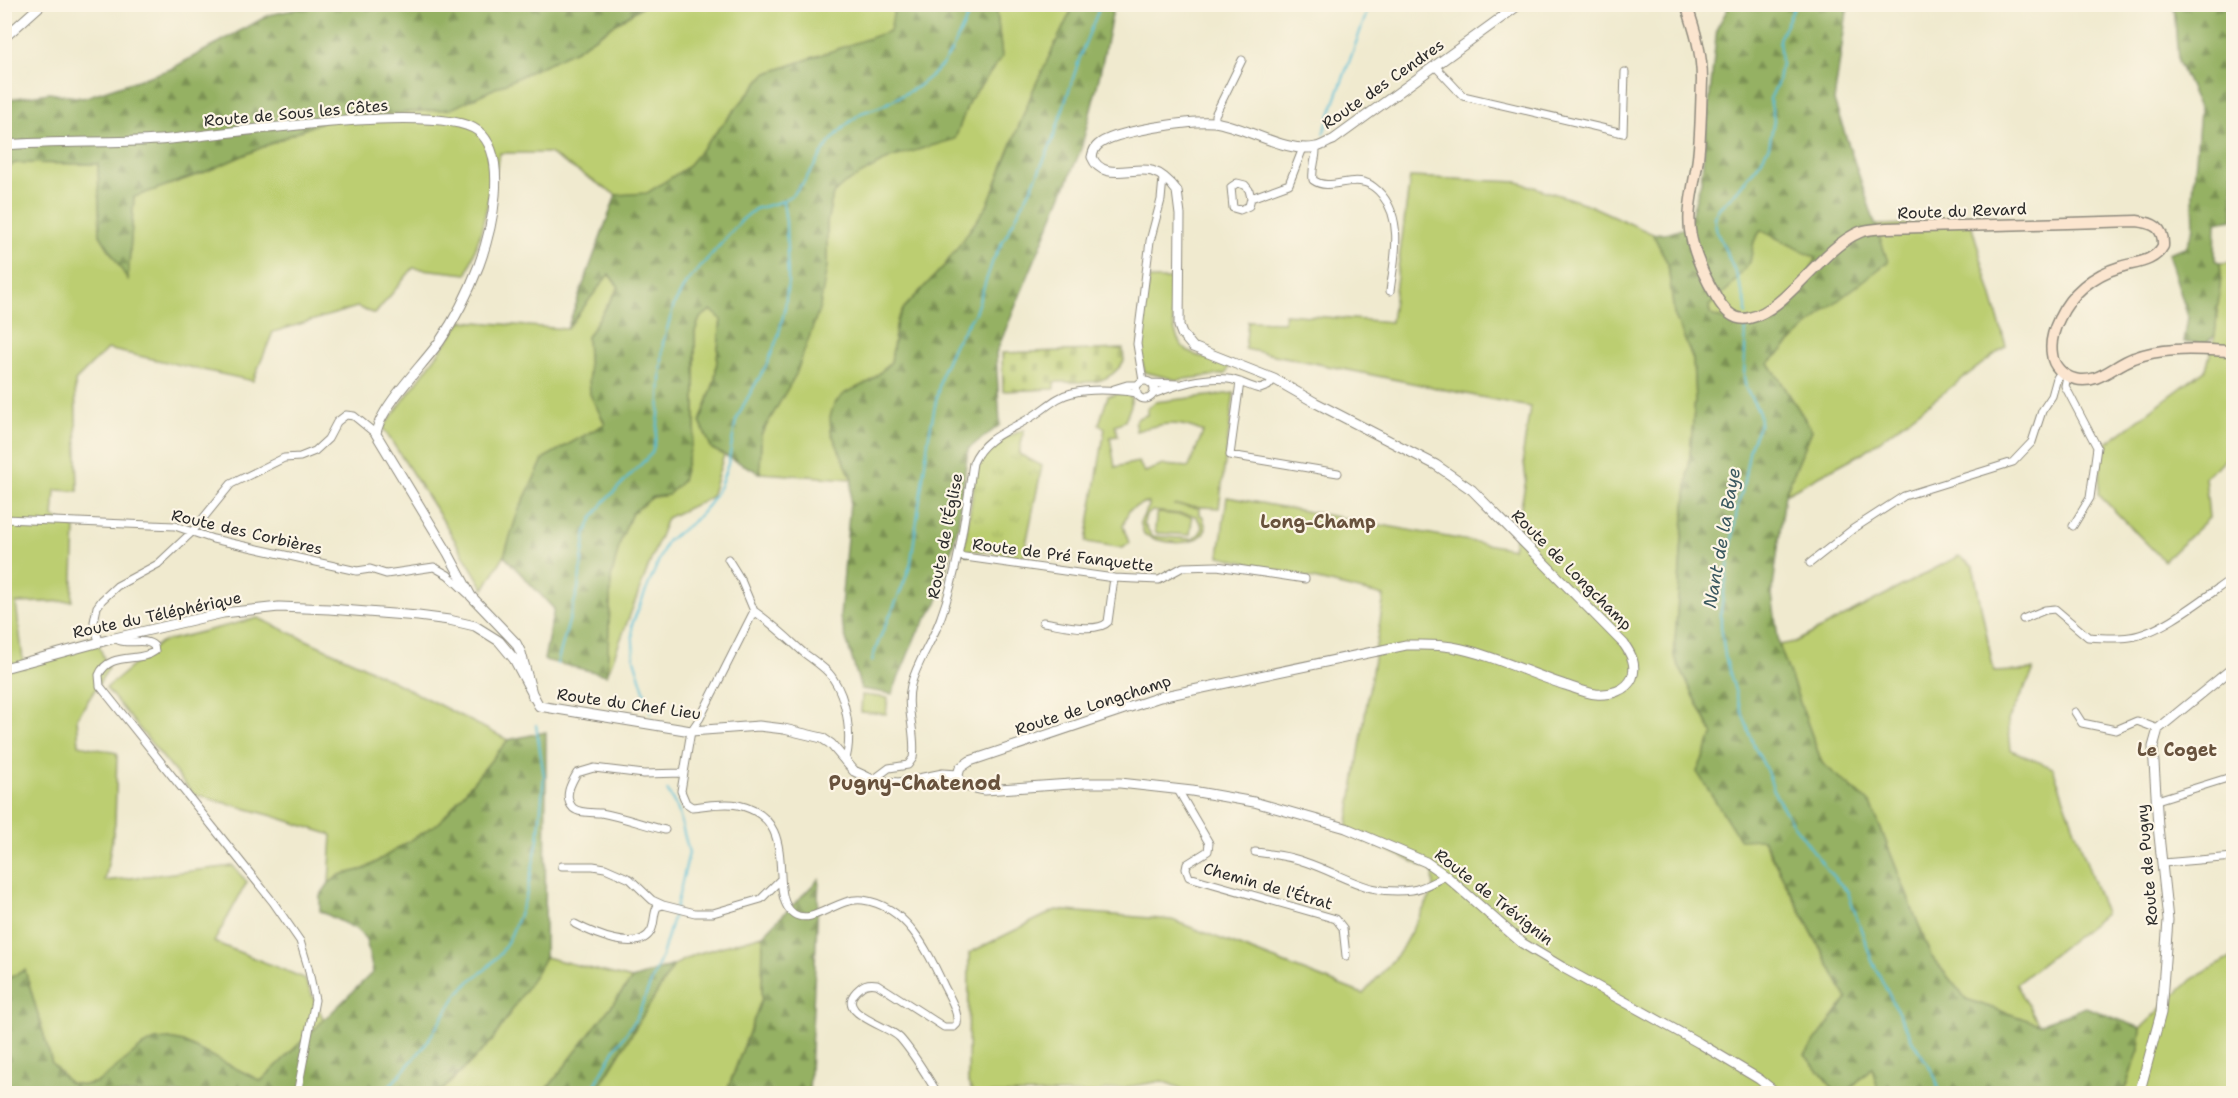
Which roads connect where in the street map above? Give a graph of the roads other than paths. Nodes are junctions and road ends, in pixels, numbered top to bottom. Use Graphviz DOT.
graph roads {
  1 [pos="42,4"];
  2 [pos="1520,4"];
  3 [pos="1686,4"];
  4 [pos="4,38"];
  5 [pos="1242,60"];
  6 [pos="1435,66"];
  7 [pos="1625,72"];
  8 [pos="1215,122"];
  9 [pos="4,145"];
  10 [pos="1316,147"];
  11 [pos="1303,148"];
  12 [pos="1163,178"];
  13 [pos="1251,198"];
  14 [pos="1390,291"];
  15 [pos="2234,351"];
  16 [pos="2064,374"];
  17 [pos="1270,377"];
  18 [pos="1240,382"];
  19 [pos="1181,384"];
  20 [pos="1142,385"];
  21 [pos="1152,394"];
  22 [pos="376,434"];
  23 [pos="1338,473"];
  24 [pos="4,519"];
  25 [pos="2073,526"];
  26 [pos="192,532"];
  27 [pos="958,556"];
  28 [pos="728,559"];
  29 [pos="1810,563"];
  30 [pos="2234,577"];
  31 [pos="1114,578"];
  32 [pos="1305,579"];
  33 [pos="471,596"];
  34 [pos="754,611"];
  35 [pos="2023,619"];
  36 [pos="1043,622"];
  37 [pos="115,638"];
  38 [pos="99,642"];
  39 [pos="2234,667"];
  40 [pos="4,668"];
  41 [pos="533,697"];
  42 [pos="2075,712"];
  43 [pos="2158,729"];
  44 [pos="691,730"];
  45 [pos="845,762"];
  46 [pos="683,773"];
  47 [pos="958,775"];
  48 [pos="2234,776"];
  49 [pos="873,780"];
  50 [pos="1178,790"];
  51 [pos="2157,800"];
  52 [pos="665,830"];
  53 [pos="1255,852"];
  54 [pos="2234,857"];
  55 [pos="2163,863"];
  56 [pos="562,866"];
  57 [pos="1446,876"];
  58 [pos="781,879"];
  59 [pos="667,906"];
  60 [pos="575,924"];
  61 [pos="1346,956"];
  62 [pos="297,1094"];
  63 [pos="938,1094"];
  64 [pos="1778,1094"];
  65 [pos="2139,1094"];
  1 -- 4 [label="street"];
  2 -- 6 [label="street, Route des Cendres"];
  3 -- 16 [label="main road, Route du Revard"];
  5 -- 8 [label="street"];
  6 -- 7 [label="street"];
  6 -- 10 [label="street, Route des Cendres"];
  8 -- 11 [label="street, Route des Cendres"];
  8 -- 12 [label="street, Route des Cendres"];
  9 -- 22 [label="street, Route de Sous les Côtes"];
  10 -- 11 [label="street, Route des Cendres"];
  10 -- 14 [label="street"];
  11 -- 13 [label="street"];
  12 -- 17 [label="street, Route de Longchamp"];
  12 -- 20 [label="street"];
  15 -- 16 [label="main road"];
  16 -- 25 [label="street"];
  16 -- 29 [label="street"];
  17 -- 18 [label="street"];
  17 -- 47 [label="street, Route de Longchamp"];
  18 -- 19 [label="street"];
  18 -- 23 [label="street"];
  19 -- 20 [label="street"];
  19 -- 21 [label="street"];
  20 -- 21 [label="street"];
  20 -- 21 [label="street"];
  20 -- 27 [label="street, Route de l'Église"];
  22 -- 26 [label="street"];
  22 -- 33 [label="street"];
  24 -- 26 [label="street, Route des Corbières"];
  26 -- 33 [label="street, Route des Corbières"];
  26 -- 38 [label="street"];
  27 -- 31 [label="street, Route de Pré Fanquette"];
  27 -- 49 [label="street, Route de l'Église"];
  28 -- 34 [label="street"];
  30 -- 35 [label="street"];
  31 -- 32 [label="street, Route de Pré Fanquette"];
  31 -- 36 [label="street"];
  33 -- 41 [label="street"];
  34 -- 44 [label="street"];
  34 -- 45 [label="street"];
  37 -- 38 [label="street, Route du Téléphérique"];
  37 -- 41 [label="street, Route du Téléphérique"];
  37 -- 62 [label="street"];
  38 -- 40 [label="street, Route du Téléphérique"];
  39 -- 43 [label="street"];
  41 -- 44 [label="street, Route du Chef Lieu"];
  42 -- 43 [label="street"];
  43 -- 51 [label="street, Route de Pugny"];
  44 -- 45 [label="street, Route du Chef Lieu"];
  44 -- 46 [label="street"];
  45 -- 49 [label="street"];
  46 -- 52 [label="street"];
  46 -- 58 [label="street"];
  47 -- 49 [label="street"];
  47 -- 50 [label="street, Route de Trévignin"];
  48 -- 51 [label="street"];
  50 -- 57 [label="street, Route de Trévignin"];
  50 -- 61 [label="street, Chemin de l'Étrat"];
  51 -- 55 [label="street, Route de Pugny"];
  53 -- 57 [label="street"];
  54 -- 55 [label="street"];
  55 -- 65 [label="street, Route de Pugny"];
  56 -- 59 [label="street"];
  57 -- 64 [label="street, Route de Trévignin"];
  58 -- 59 [label="street"];
  58 -- 63 [label="street"];
  59 -- 60 [label="street"];
}
